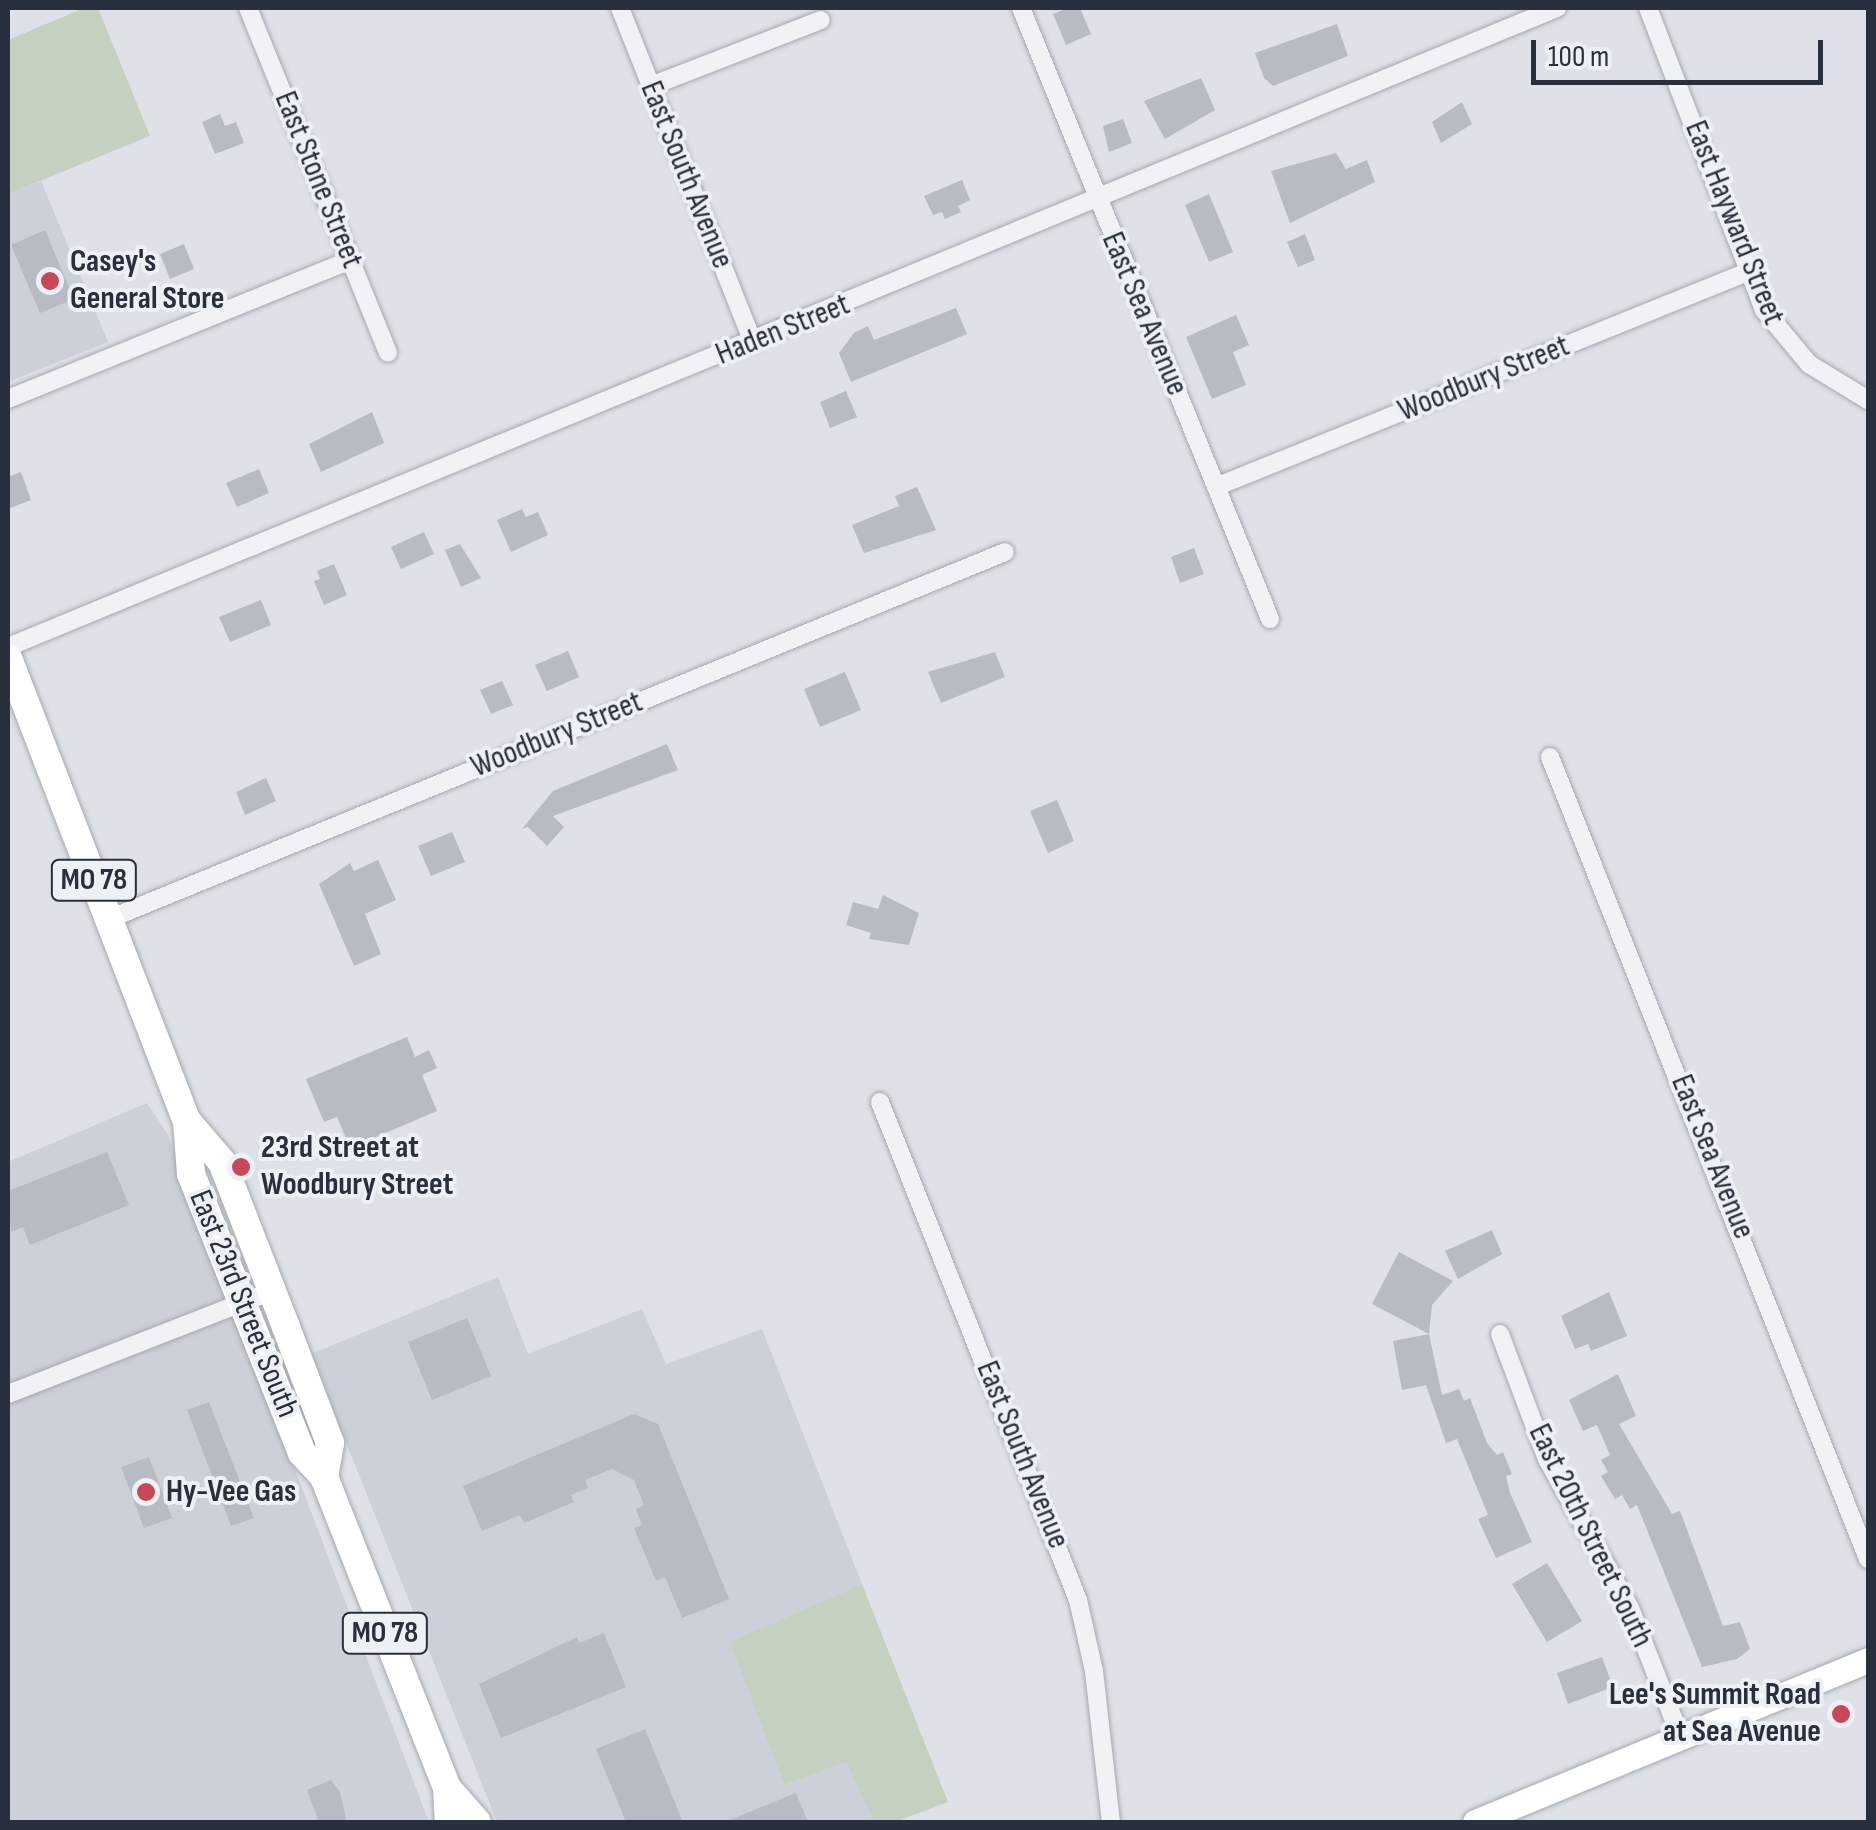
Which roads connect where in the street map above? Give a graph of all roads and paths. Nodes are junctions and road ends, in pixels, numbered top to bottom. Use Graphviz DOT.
graph roads {
  1 [pos="248,8"];
  2 [pos="620,8"];
  3 [pos="1021,8"];
  4 [pos="1557,8"];
  5 [pos="1648,8"];
  6 [pos="820,20"];
  7 [pos="651,86"];
  8 [pos="1096,200"];
  9 [pos="350,260"];
  10 [pos="1750,272"];
  11 [pos="753,342"];
  12 [pos="388,353"];
  13 [pos="8,398"];
  14 [pos="1868,400"];
  15 [pos="1218,486"];
  16 [pos="1004,552"];
  17 [pos="1270,619"];
  18 [pos="8,647"];
  19 [pos="8,658"];
  20 [pos="1550,756"];
  21 [pos="109,919"];
  22 [pos="880,1102"];
  23 [pos="187,1121"];
  24 [pos="272,1291"];
  25 [pos="242,1303"];
  26 [pos="1500,1334"];
  27 [pos="8,1394"];
  28 [pos="324,1477"];
  29 [pos="1868,1559"];
  30 [pos="1868,1660"];
  31 [pos="1681,1738"];
  32 [pos="447,1788"];
  33 [pos="449,1822"];
  34 [pos="476,1822"];
  35 [pos="1110,1822"];
  36 [pos="1474,1822"];
  1 -- 9 [label="street, East Stone Street"];
  2 -- 7 [label="street, East South Avenue"];
  3 -- 8 [label="street, East Sea Avenue"];
  4 -- 8 [label="street, Haden Street"];
  5 -- 10 [label="street, East Hayward Street"];
  6 -- 7 [label="street"];
  7 -- 11 [label="street, East South Avenue"];
  8 -- 11 [label="street, Haden Street"];
  8 -- 15 [label="street, East Sea Avenue"];
  9 -- 12 [label="street, East Stone Street"];
  9 -- 13 [label="street"];
  10 -- 14 [label="street, East Hayward Street"];
  10 -- 15 [label="street, Woodbury Street"];
  11 -- 18 [label="street, Haden Street"];
  15 -- 17 [label="street, East Sea Avenue"];
  16 -- 21 [label="street, Woodbury Street"];
  19 -- 21 [label="main road, East 23rd Street South / MO 78"];
  20 -- 29 [label="street, East Sea Avenue"];
  21 -- 23 [label="main road, East 23rd Street South / MO 78"];
  22 -- 35 [label="street, East South Avenue"];
  23 -- 24 [label="main road, East 23rd Street South / MO 78"];
  23 -- 25 [label="main road, East 23rd Street South / MO 78"];
  24 -- 25 [label="street"];
  24 -- 28 [label="main road, East 23rd Street South / MO 78"];
  25 -- 27 [label="street"];
  25 -- 28 [label="main road, East 23rd Street South / MO 78"];
  26 -- 31 [label="street, East 20th Street South"];
  28 -- 32 [label="main road, East 23rd Street South / MO 78"];
  30 -- 31 [label="main road"];
  31 -- 36 [label="main road"];
  32 -- 33 [label="main road, East 23rd Street South / MO 78"];
  32 -- 34 [label="main road, East 23rd Street South / MO 78"];
}
